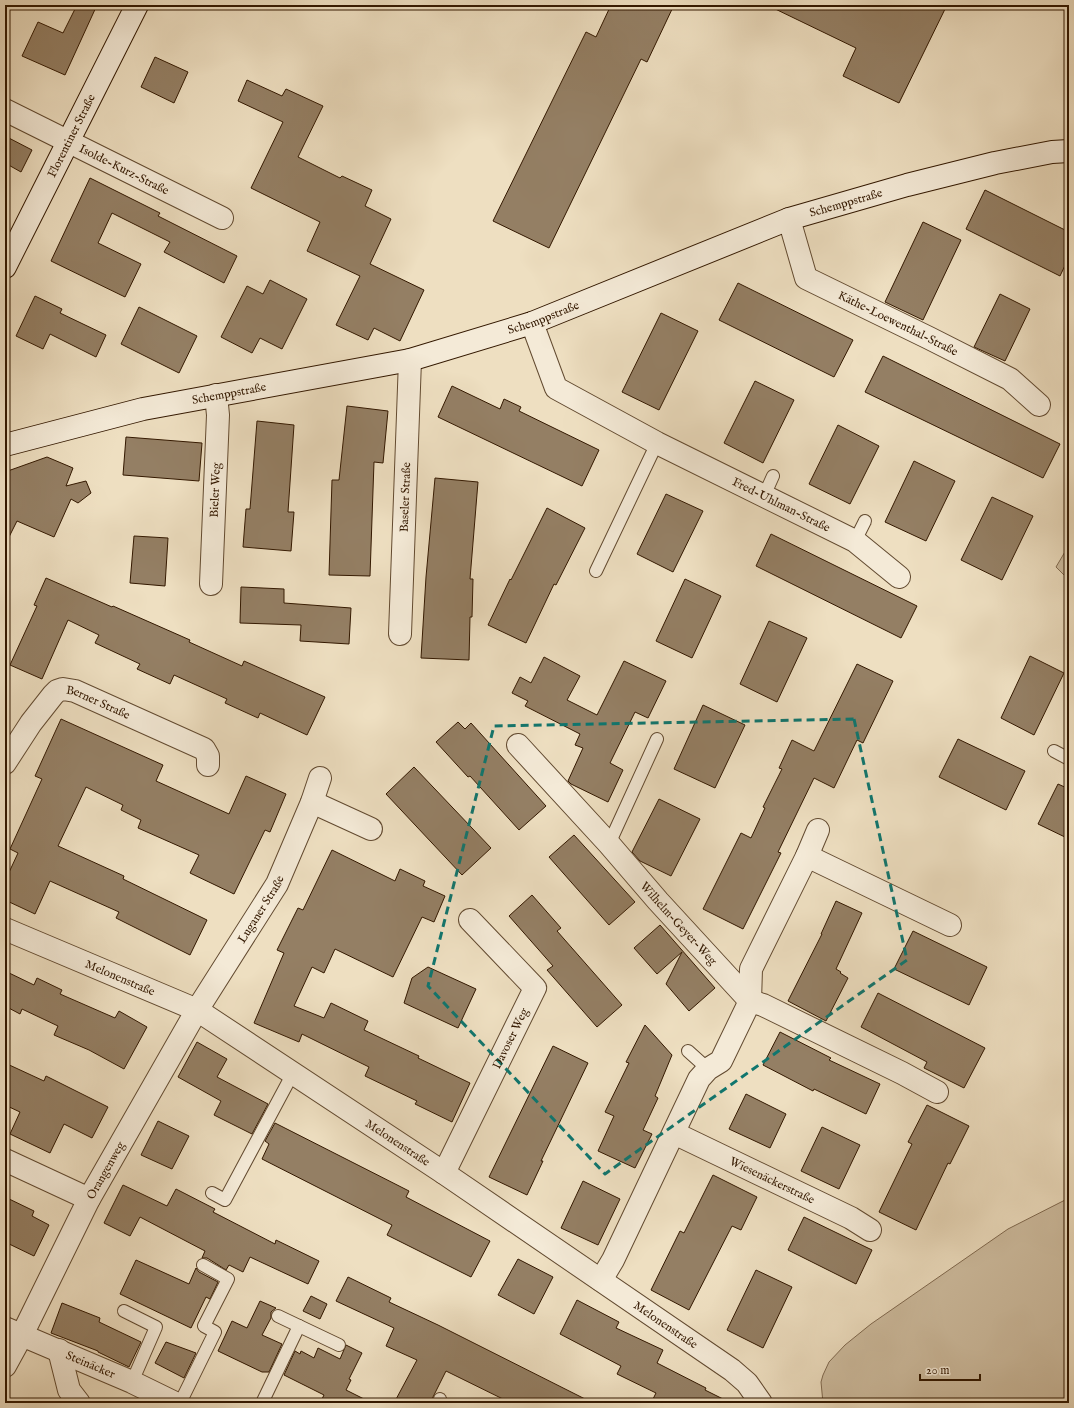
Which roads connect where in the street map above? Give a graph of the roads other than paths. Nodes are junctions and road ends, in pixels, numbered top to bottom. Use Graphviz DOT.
graph roads {
  1 [pos="137,5"];
  2 [pos="5,110"];
  3 [pos="67,141"];
  4 [pos="1069,151"];
  5 [pos="222,218"];
  6 [pos="789,219"];
  7 [pos="5,266"];
  8 [pos="532,323"];
  9 [pos="410,360"];
  10 [pos="216,396"];
  11 [pos="1039,405"];
  12 [pos="657,443"];
  13 [pos="5,445"];
  14 [pos="773,476"];
  15 [pos="764,496"];
  16 [pos="865,521"];
  17 [pos="855,541"];
  18 [pos="596,571"];
  19 [pos="899,577"];
  20 [pos="211,584"];
  21 [pos="400,634"];
  22 [pos="657,739"];
  23 [pos="518,745"];
  24 [pos="1054,751"];
  25 [pos="1069,759"];
  26 [pos="5,763"];
  27 [pos="208,764"];
  28 [pos="320,778"];
  29 [pos="312,802"];
  30 [pos="371,829"];
  31 [pos="818,830"];
  32 [pos="609,844"];
  33 [pos="807,856"];
  34 [pos="470,920"];
  35 [pos="950,925"];
  36 [pos="5,929"];
  37 [pos="750,1001"];
  38 [pos="197,1010"];
  39 [pos="688,1051"];
  40 [pos="708,1069"];
  41 [pos="293,1073"];
  42 [pos="937,1092"];
  43 [pos="674,1133"];
  44 [pos="5,1160"];
  45 [pos="444,1173"];
  46 [pos="212,1193"];
  47 [pos="89,1199"];
  48 [pos="870,1230"];
  49 [pos="203,1266"];
  50 [pos="601,1280"];
  51 [pos="124,1311"];
  52 [pos="278,1316"];
  53 [pos="299,1326"];
  54 [pos="13,1331"];
  55 [pos="339,1345"];
  56 [pos="59,1350"];
  57 [pos="5,1366"];
  58 [pos="132,1382"];
  59 [pos="79,1403"];
  60 [pos="175,1403"];
  61 [pos="180,1403"];
  62 [pos="262,1403"];
  63 [pos="761,1403"];
  1 -- 3 [label="street, Florentiner Straße"];
  2 -- 3 [label="street, Isolde-Kurz-Straße"];
  3 -- 5 [label="street, Isolde-Kurz-Straße"];
  3 -- 7 [label="street, Florentiner Straße"];
  4 -- 6 [label="street, Schemppstraße"];
  6 -- 8 [label="street, Schemppstraße"];
  6 -- 11 [label="street, Käthe-Loewenthal-Straße"];
  8 -- 9 [label="street, Schemppstraße"];
  8 -- 12 [label="street, Fred-Uhlman-Straße"];
  9 -- 10 [label="street, Schemppstraße"];
  9 -- 21 [label="street, Baseler Straße"];
  10 -- 13 [label="street, Schemppstraße"];
  10 -- 20 [label="street, Bieler Weg"];
  12 -- 15 [label="street, Fred-Uhlman-Straße"];
  12 -- 18 [label="lane"];
  14 -- 15 [label="lane"];
  15 -- 17 [label="street, Fred-Uhlman-Straße"];
  16 -- 17 [label="lane"];
  17 -- 19 [label="street, Fred-Uhlman-Straße"];
  22 -- 32 [label="lane"];
  23 -- 32 [label="street, Wilhelm-Geyer-Weg"];
  24 -- 25 [label="lane"];
  26 -- 27 [label="street, Berner Straße"];
  28 -- 29 [label="street, Luganer Straße"];
  29 -- 30 [label="street"];
  29 -- 38 [label="street, Luganer Straße"];
  31 -- 33 [label="street"];
  32 -- 37 [label="street, Wilhelm-Geyer-Weg"];
  33 -- 35 [label="street"];
  33 -- 37 [label="street"];
  34 -- 45 [label="street, Davoser Weg"];
  36 -- 38 [label="street, Melonenstraße"];
  37 -- 40 [label="street"];
  37 -- 42 [label="street"];
  38 -- 41 [label="street, Melonenstraße"];
  38 -- 47 [label="street, Orangenweg"];
  39 -- 40 [label="lane"];
  40 -- 43 [label="street"];
  41 -- 45 [label="street, Melonenstraße"];
  41 -- 46 [label="lane"];
  43 -- 48 [label="street, Wiesenäckerstraße"];
  43 -- 50 [label="street"];
  44 -- 47 [label="street"];
  45 -- 50 [label="street, Melonenstraße"];
  47 -- 54 [label="street, Orangenweg"];
  49 -- 61 [label="lane"];
  50 -- 63 [label="street, Melonenstraße"];
  51 -- 58 [label="lane"];
  52 -- 53 [label="lane"];
  53 -- 55 [label="lane"];
  53 -- 62 [label="lane"];
  54 -- 56 [label="street, Steinäcker"];
  54 -- 57 [label="street, Orangenweg"];
  56 -- 58 [label="street, Steinäcker"];
  56 -- 59 [label="street"];
  58 -- 60 [label="street, Steinäcker"];
}
